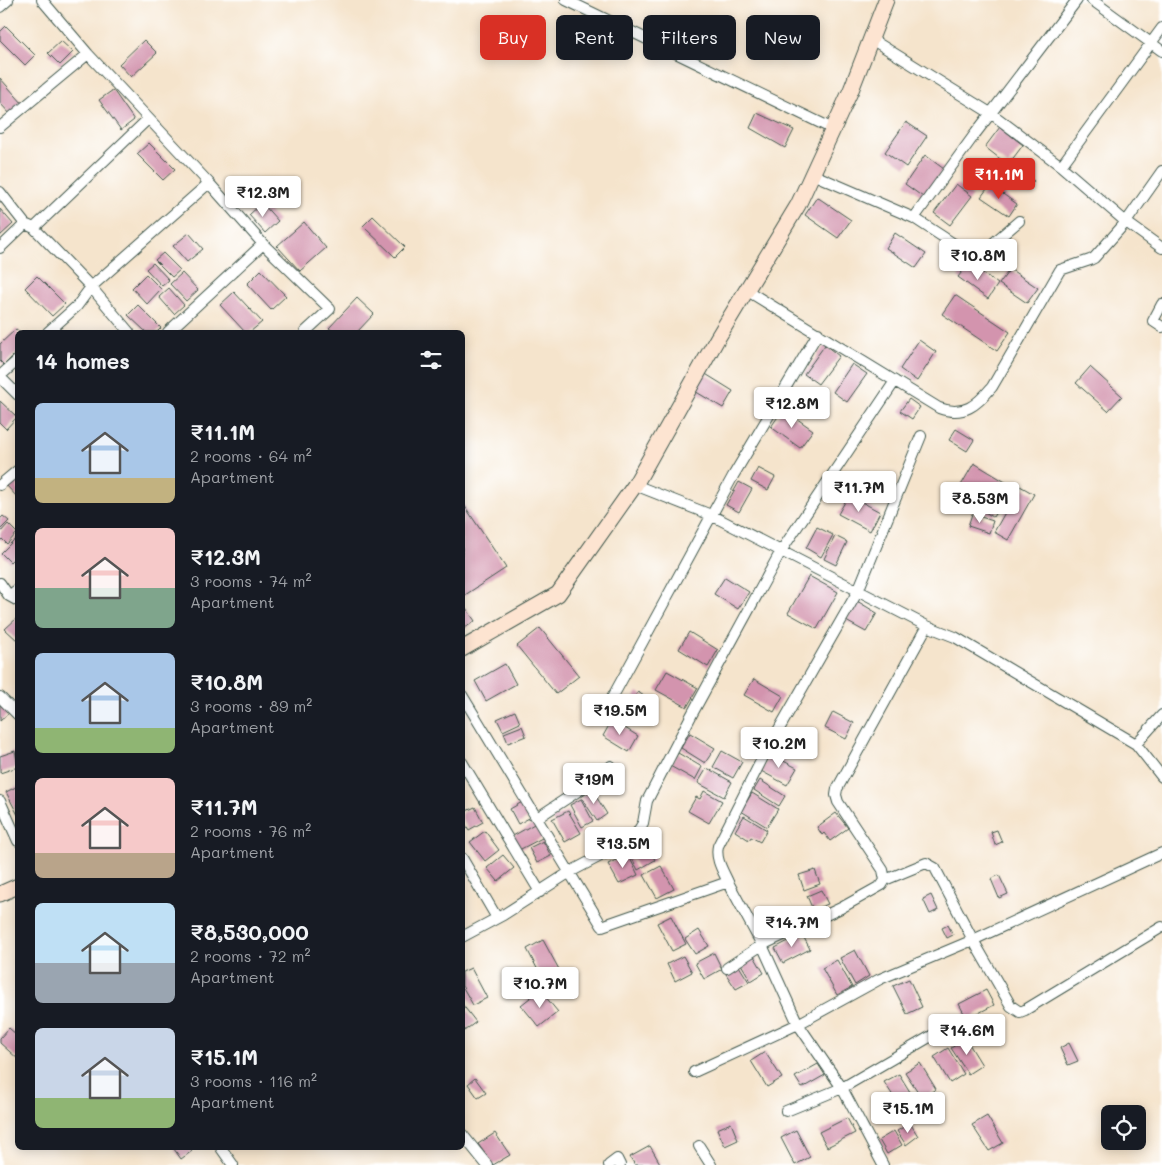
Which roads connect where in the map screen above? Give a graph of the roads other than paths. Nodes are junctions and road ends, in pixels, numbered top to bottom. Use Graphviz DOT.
graph roads {
  1 [pos="8,0"];
  2 [pos="42,0"];
  3 [pos="566,0"];
  4 [pos="886,0"];
  5 [pos="1077,0"];
  6 [pos="1092,0"];
  7 [pos="0,7"];
  8 [pos="1162,28"];
  9 [pos="871,39"];
  10 [pos="1151,43"];
  11 [pos="1162,51"];
  12 [pos="88,54"];
  13 [pos="992,114"];
  14 [pos="148,119"];
  15 [pos="0,127"];
  16 [pos="833,129"];
  17 [pos="1061,166"];
  18 [pos="1162,171"];
  19 [pos="812,174"];
  20 [pos="209,183"];
  21 [pos="0,192"];
  22 [pos="914,218"];
  23 [pos="1019,221"];
  24 [pos="1126,222"];
  25 [pos="29,226"];
  26 [pos="263,244"];
  27 [pos="0,248"];
  28 [pos="1162,248"];
  29 [pos="91,287"];
  30 [pos="746,290"];
  31 [pos="1162,304"];
  32 [pos="1162,327"];
  33 [pos="50,330"];
  34 [pos="127,330"];
  35 [pos="170,330"];
  36 [pos="306,330"];
  37 [pos="818,333"];
  38 [pos="15,363"];
  39 [pos="0,376"];
  40 [pos="895,381"];
  41 [pos="15,392"];
  42 [pos="921,436"];
  43 [pos="15,472"];
  44 [pos="0,485"];
  45 [pos="635,485"];
  46 [pos="711,515"];
  47 [pos="781,551"];
  48 [pos="0,583"];
  49 [pos="858,591"];
  50 [pos="15,595"];
  51 [pos="927,626"];
  52 [pos="465,648"];
  53 [pos="0,697"];
  54 [pos="465,699"];
  55 [pos="15,712"];
  56 [pos="1162,715"];
  57 [pos="600,720"];
  58 [pos="1136,744"];
  59 [pos="611,766"];
  60 [pos="465,767"];
  61 [pos="1162,777"];
  62 [pos="0,801"];
  63 [pos="537,818"];
  64 [pos="15,834"];
  65 [pos="1162,853"];
  66 [pos="465,863"];
  67 [pos="570,872"];
  68 [pos="885,880"];
  69 [pos="728,882"];
  70 [pos="15,887"];
  71 [pos="540,892"];
  72 [pos="0,894"];
  73 [pos="497,918"];
  74 [pos="1162,927"];
  75 [pos="465,935"];
  76 [pos="973,940"];
  77 [pos="762,945"];
  78 [pos="727,968"];
  79 [pos="798,1024"];
  80 [pos="933,1035"];
  81 [pos="694,1072"];
  82 [pos="842,1088"];
  83 [pos="786,1111"];
  84 [pos="465,1138"];
  85 [pos="699,1146"];
  86 [pos="222,1150"];
  87 [pos="881,1164"];
  88 [pos="233,1165"];
  89 [pos="487,1165"];
  90 [pos="609,1165"];
  91 [pos="620,1165"];
  92 [pos="711,1165"];
  1 -- 7 [label="street"];
  2 -- 12 [label="street"];
  3 -- 16 [label="street"];
  4 -- 9 [label="street"];
  5 -- 13 [label="street"];
  6 -- 10 [label="street"];
  8 -- 10 [label="street"];
  9 -- 13 [label="street"];
  9 -- 16 [label="street"];
  10 -- 11 [label="street"];
  10 -- 17 [label="street"];
  12 -- 14 [label="street"];
  12 -- 15 [label="street"];
  13 -- 17 [label="street"];
  13 -- 22 [label="street"];
  14 -- 20 [label="street"];
  14 -- 25 [label="street"];
  16 -- 19 [label="street"];
  17 -- 24 [label="street"];
  18 -- 24 [label="street"];
  19 -- 22 [label="street"];
  19 -- 30 [label="street"];
  20 -- 26 [label="street"];
  20 -- 29 [label="street"];
  21 -- 25 [label="street"];
  22 -- 23 [label="street"];
  24 -- 28 [label="street"];
  24 -- 40 [label="street"];
  25 -- 27 [label="street"];
  25 -- 29 [label="street"];
  26 -- 35 [label="street"];
  26 -- 36 [label="street"];
  29 -- 33 [label="street"];
  29 -- 34 [label="street"];
  30 -- 37 [label="street"];
  30 -- 45 [label="street"];
  31 -- 32 [label="street"];
  37 -- 40 [label="street"];
  37 -- 46 [label="street"];
  38 -- 39 [label="street"];
  39 -- 41 [label="street"];
  40 -- 47 [label="street"];
  42 -- 49 [label="street"];
  43 -- 44 [label="street"];
  45 -- 46 [label="street"];
  45 -- 52 [label="street"];
  46 -- 47 [label="street"];
  46 -- 57 [label="street"];
  47 -- 49 [label="street"];
  47 -- 67 [label="street"];
  48 -- 50 [label="street"];
  49 -- 51 [label="street"];
  49 -- 69 [label="street"];
  51 -- 58 [label="street"];
  51 -- 68 [label="street"];
  53 -- 55 [label="street"];
  54 -- 63 [label="street"];
  56 -- 58 [label="street"];
  58 -- 61 [label="street"];
  59 -- 63 [label="street"];
  60 -- 71 [label="street"];
  62 -- 64 [label="street"];
  63 -- 67 [label="street"];
  65 -- 76 [label="street"];
  66 -- 73 [label="street"];
  67 -- 69 [label="street"];
  67 -- 71 [label="street"];
  68 -- 76 [label="street"];
  68 -- 77 [label="street"];
  69 -- 77 [label="street"];
  70 -- 72 [label="street"];
  71 -- 73 [label="street"];
  73 -- 75 [label="street"];
  74 -- 76 [label="street"];
  76 -- 79 [label="street"];
  77 -- 78 [label="street"];
  77 -- 79 [label="street"];
  79 -- 81 [label="street"];
  79 -- 82 [label="street"];
  80 -- 82 [label="street"];
  82 -- 83 [label="street"];
  82 -- 87 [label="street"];
  84 -- 89 [label="street"];
  85 -- 92 [label="street"];
  86 -- 88 [label="street"];
  90 -- 91 [label="street"];
}
